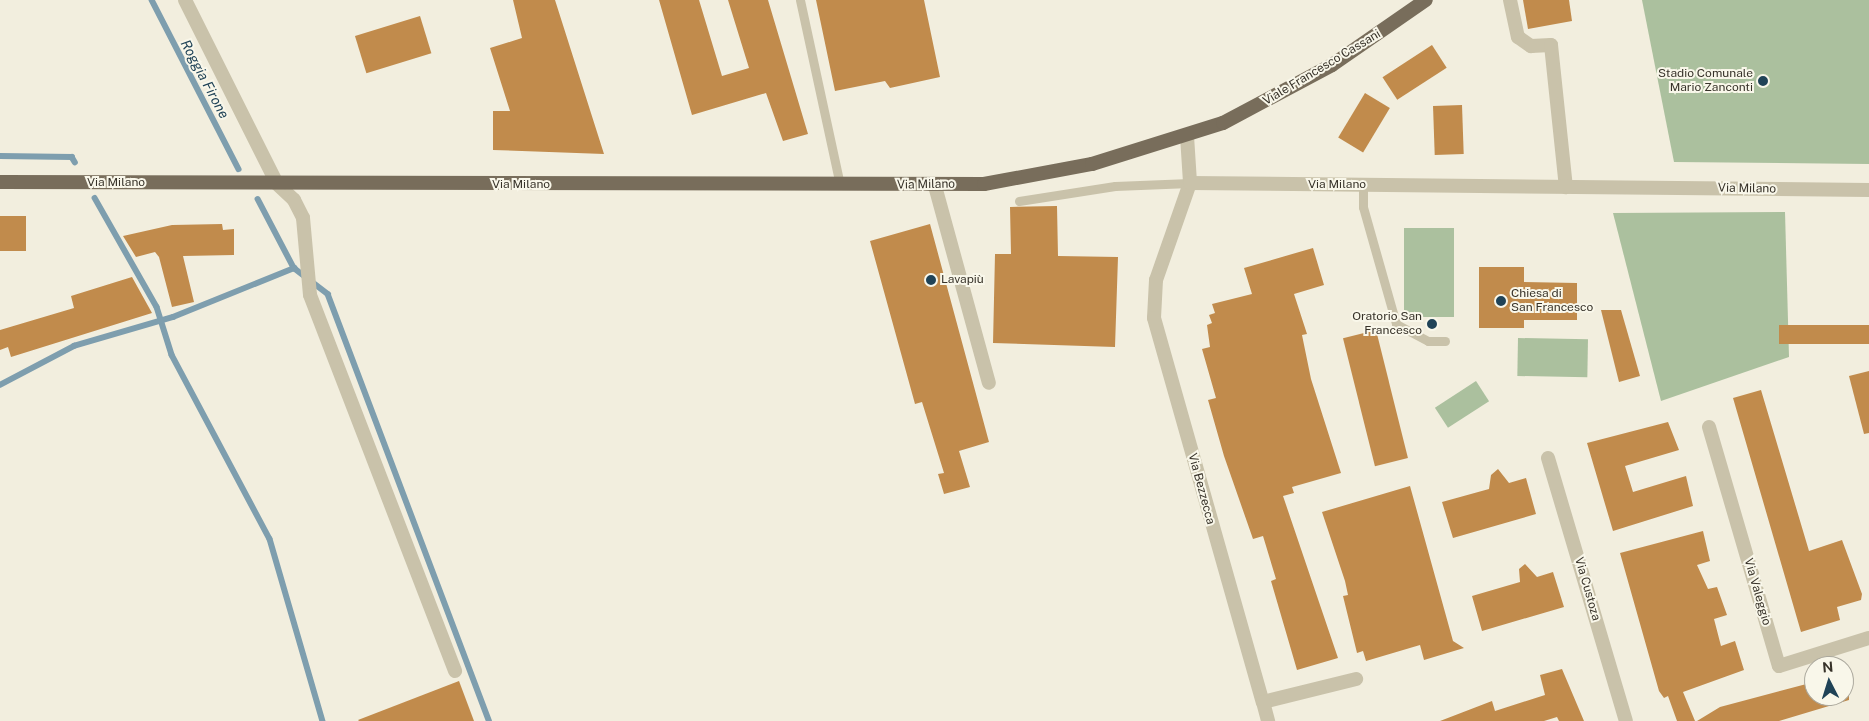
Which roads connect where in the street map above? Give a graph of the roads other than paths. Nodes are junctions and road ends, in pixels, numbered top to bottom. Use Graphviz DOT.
graph roads {
  1 [pos="185,0"];
  2 [pos="800,0"];
  3 [pos="1426,0"];
  4 [pos="1510,0"];
  5 [pos="1187,136"];
  6 [pos="1040,174"];
  7 [pos="0,182"];
  8 [pos="277,184"];
  9 [pos="1190,184"];
  10 [pos="840,185"];
  11 [pos="1363,185"];
  12 [pos="934,186"];
  13 [pos="1566,187"];
  14 [pos="1869,190"];
  15 [pos="1019,201"];
  16 [pos="1445,341"];
  17 [pos="990,384"];
  18 [pos="1709,427"];
  19 [pos="1548,458"];
  20 [pos="1869,638"];
  21 [pos="455,671"];
  22 [pos="1356,679"];
  23 [pos="1263,702"];
  24 [pos="1268,721"];
  25 [pos="1626,721"];
  1 -- 8 [label="street"];
  2 -- 10 [label="lane"];
  3 -- 5 [label="main road, Viale Francesco Cassani"];
  4 -- 13 [label="street"];
  5 -- 6 [label="main road, Viale Francesco Cassani"];
  5 -- 9 [label="street"];
  6 -- 12 [label="main road, Via Milano"];
  7 -- 8 [label="main road, Via Milano"];
  8 -- 10 [label="main road, Via Milano"];
  8 -- 21 [label="street"];
  9 -- 11 [label="street, Via Milano"];
  9 -- 15 [label="lane, Via Milano"];
  9 -- 23 [label="street, Via Bezzecca"];
  10 -- 12 [label="main road, Via Milano"];
  11 -- 13 [label="street, Via Milano"];
  11 -- 16 [label="lane"];
  12 -- 17 [label="street"];
  13 -- 14 [label="street, Via Milano"];
  18 -- 20 [label="street, Via Valeggio"];
  19 -- 25 [label="street, Via Custoza"];
  22 -- 23 [label="street"];
  23 -- 24 [label="street, Via Bezzecca"];
}
